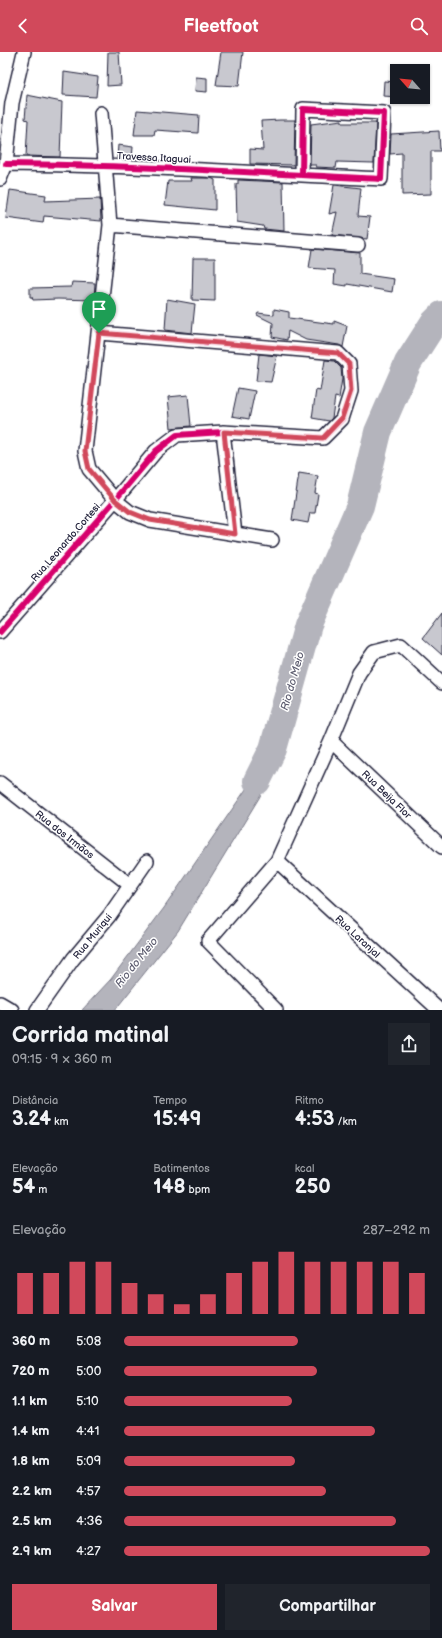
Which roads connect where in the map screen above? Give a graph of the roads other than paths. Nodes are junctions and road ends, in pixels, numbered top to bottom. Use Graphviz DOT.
graph roads {
  1 [pos="24,52"];
  2 [pos="6,102"];
  3 [pos="101,113"];
  4 [pos="6,164"];
  5 [pos="106,165"];
  6 [pos="302,175"];
  7 [pos="0,179"];
  8 [pos="110,225"];
  9 [pos="358,245"];
  10 [pos="99,333"];
  11 [pos="224,432"];
  12 [pos="115,500"];
  13 [pos="235,534"];
  14 [pos="272,540"];
  15 [pos="0,632"];
  16 [pos="442,684"];
  17 [pos="332,741"];
  18 [pos="0,783"];
  19 [pos="442,847"];
  20 [pos="147,861"];
  21 [pos="276,861"];
  22 [pos="130,884"];
  23 [pos="0,1002"];
  24 [pos="12,1010"];
  25 [pos="37,1010"];
  26 [pos="276,1010"];
  27 [pos="439,1010"];
  1 -- 2 [label="street"];
  2 -- 4 [label="street"];
  3 -- 5 [label="street"];
  4 -- 5 [label="street, Travessa Itaguai"];
  4 -- 7 [label="street"];
  5 -- 6 [label="street, Travessa Itaguai"];
  5 -- 8 [label="street"];
  6 -- 6 [label="street, Travessa Itaguai"];
  8 -- 9 [label="street"];
  8 -- 10 [label="street"];
  10 -- 11 [label="street, Rua Leonardo Cortesi"];
  10 -- 12 [label="street"];
  11 -- 12 [label="street, Rua Leonardo Cortesi"];
  11 -- 13 [label="street"];
  12 -- 13 [label="street"];
  12 -- 15 [label="street, Rua Leonardo Cortesi"];
  13 -- 14 [label="street"];
  16 -- 17 [label="street"];
  17 -- 19 [label="street, Rua Beija Flor"];
  17 -- 21 [label="street"];
  18 -- 22 [label="street, Rua dos Irmãos"];
  20 -- 22 [label="street, Rua Muriqui"];
  21 -- 26 [label="street"];
  21 -- 27 [label="street, Rua Laranjal"];
  22 -- 25 [label="street, Rua Muriqui"];
  23 -- 24 [label="street"];
}
